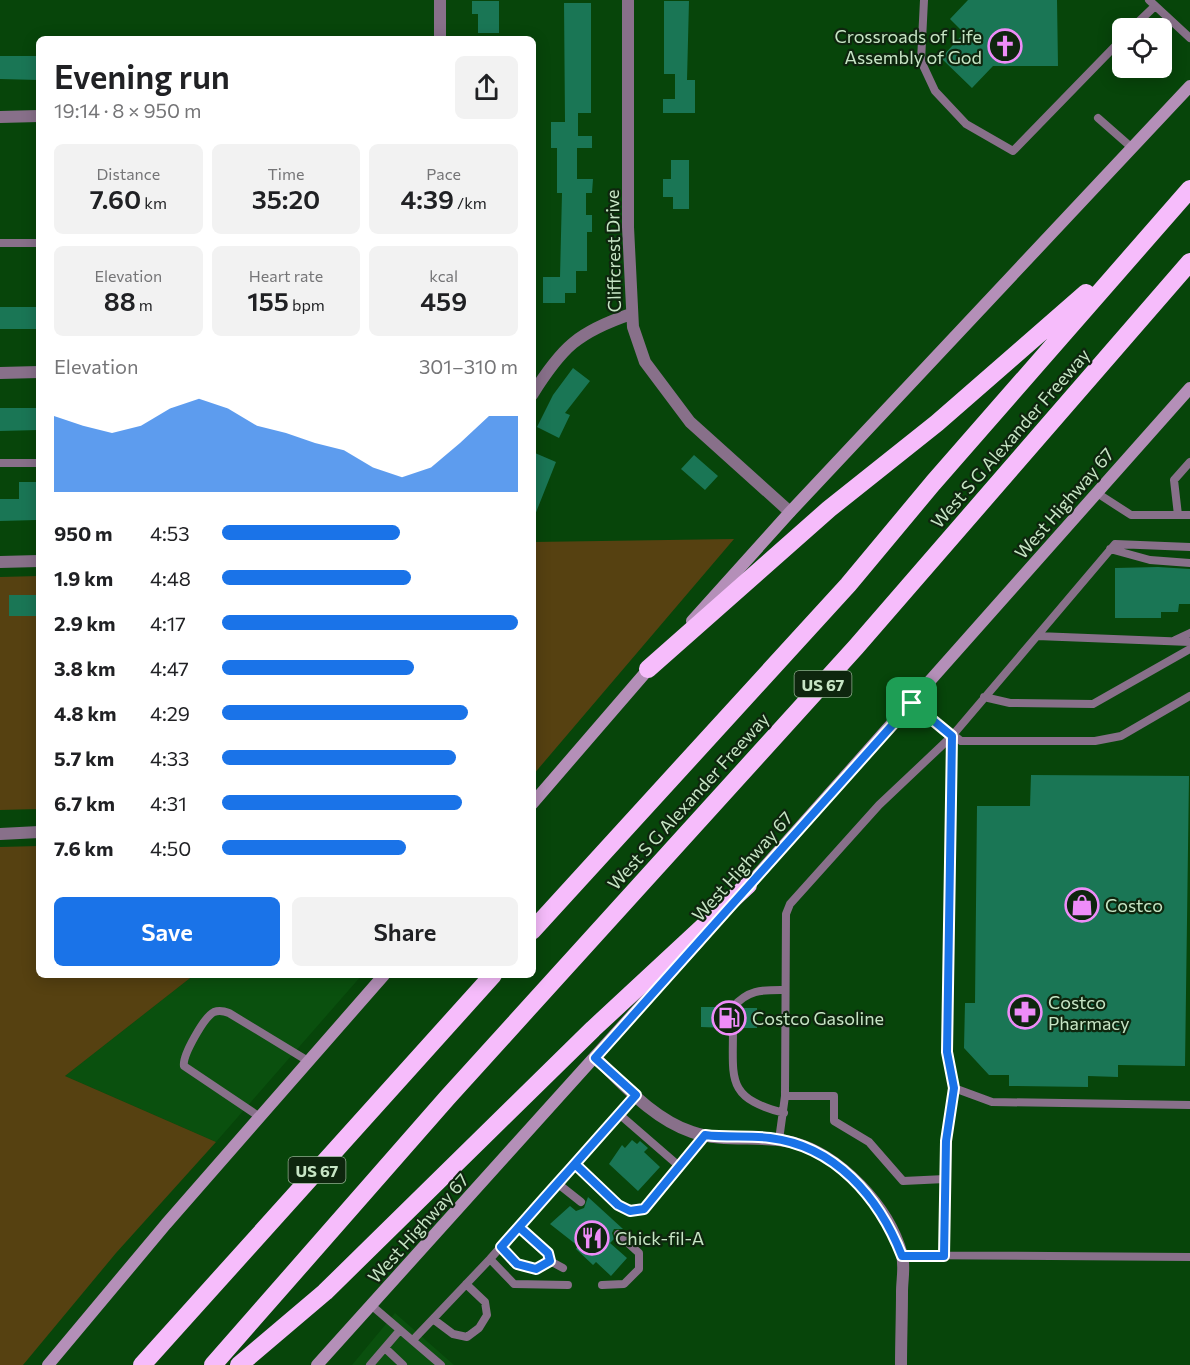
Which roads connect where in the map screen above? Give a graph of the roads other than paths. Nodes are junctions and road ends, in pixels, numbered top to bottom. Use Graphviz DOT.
graph roads {
  1 [pos="440,0"];
  2 [pos="628,0"];
  3 [pos="924,0"];
  4 [pos="1152,3"];
  5 [pos="1140,18"];
  6 [pos="440,36"];
  7 [pos="1190,38"];
  8 [pos="1112,49"];
  9 [pos="1190,86"];
  10 [pos="36,116"];
  11 [pos="0,117"];
  12 [pos="1098,118"];
  13 [pos="1131,147"];
  14 [pos="1190,189"];
  15 [pos="1145,240"];
  16 [pos="0,243"];
  17 [pos="36,243"];
  18 [pos="1190,262"];
  19 [pos="631,314"];
  20 [pos="36,372"];
  21 [pos="0,373"];
  22 [pos="1190,388"];
  23 [pos="536,389"];
  24 [pos="1190,462"];
  25 [pos="0,463"];
  26 [pos="36,463"];
  27 [pos="1097,493"];
  28 [pos="790,512"];
  29 [pos="1178,514"];
  30 [pos="1190,514"];
  31 [pos="1190,547"];
  32 [pos="1110,549"];
  33 [pos="36,561"];
  34 [pos="0,562"];
  35 [pos="1190,563"];
  36 [pos="1190,633"];
  37 [pos="1037,636"];
  38 [pos="1172,641"];
  39 [pos="1190,642"];
  40 [pos="1190,649"];
  41 [pos="648,669"];
  42 [pos="1190,696"];
  43 [pos="984,697"];
  44 [pos="912,703"];
  45 [pos="952,736"];
  46 [pos="536,799"];
  47 [pos="36,832"];
  48 [pos="0,834"];
  49 [pos="748,885"];
  50 [pos="536,927"];
  51 [pos="381,978"];
  52 [pos="490,978"];
  53 [pos="785,990"];
  54 [pos="733,1007"];
  55 [pos="733,1028"];
  56 [pos="595,1058"];
  57 [pos="308,1061"];
  58 [pos="954,1088"];
  59 [pos="636,1095"];
  60 [pos="785,1096"];
  61 [pos="1190,1105"];
  62 [pos="784,1113"];
  63 [pos="619,1114"];
  64 [pos="260,1117"];
  65 [pos="705,1135"];
  66 [pos="779,1140"];
  67 [pos="575,1164"];
  68 [pos="680,1166"];
  69 [pos="945,1179"];
  70 [pos="557,1183"];
  71 [pos="581,1202"];
  72 [pos="519,1227"];
  73 [pos="618,1234"];
  74 [pos="501,1247"];
  75 [pos="902,1256"];
  76 [pos="944,1256"];
  77 [pos="1190,1257"];
  78 [pos="490,1259"];
  79 [pos="550,1261"];
  80 [pos="563,1268"];
  81 [pos="466,1284"];
  82 [pos="568,1285"];
  83 [pos="602,1285"];
  84 [pos="371,1305"];
  85 [pos="433,1319"];
  86 [pos="400,1330"];
  87 [pos="413,1340"];
  88 [pos="382,1350"];
  89 [pos="48,1365"];
  90 [pos="142,1365"];
  91 [pos="213,1365"];
  92 [pos="239,1365"];
  93 [pos="317,1365"];
  94 [pos="370,1365"];
  95 [pos="380,1365"];
  96 [pos="403,1365"];
  97 [pos="441,1365"];
  98 [pos="901,1365"];
  1 -- 6 [label="street"];
  2 -- 19 [label="street, Cliffcrest Drive"];
  3 -- 8 [label="lane"];
  4 -- 5 [label="lane"];
  4 -- 7 [label="lane"];
  9 -- 13 [label="main road"];
  10 -- 11 [label="street"];
  12 -- 13 [label="lane"];
  13 -- 28 [label="main road"];
  14 -- 15 [label="highway, West S G Alexander Freeway / US 67"];
  15 -- 41 [label="highway"];
  15 -- 50 [label="highway, West S G Alexander Freeway / US 67"];
  16 -- 17 [label="lane"];
  18 -- 91 [label="highway, West S G Alexander Freeway / US 67"];
  19 -- 23 [label="street"];
  19 -- 28 [label="street, Cliffcrest Drive"];
  20 -- 21 [label="street"];
  22 -- 27 [label="main road, West Highway 67"];
  24 -- 29 [label="lane"];
  25 -- 26 [label="lane"];
  27 -- 29 [label="lane"];
  27 -- 44 [label="main road, West Highway 67"];
  28 -- 41 [label="main road"];
  29 -- 30 [label="lane"];
  31 -- 32 [label="lane"];
  32 -- 35 [label="lane"];
  32 -- 37 [label="lane"];
  33 -- 34 [label="street"];
  36 -- 38 [label="lane"];
  37 -- 38 [label="lane"];
  37 -- 43 [label="lane"];
  38 -- 39 [label="lane"];
  40 -- 43 [label="lane"];
  41 -- 46 [label="main road"];
  42 -- 45 [label="lane"];
  43 -- 45 [label="lane"];
  44 -- 45 [label="lane"];
  44 -- 49 [label="main road, West Highway 67"];
  45 -- 53 [label="lane"];
  45 -- 58 [label="lane"];
  47 -- 48 [label="street"];
  49 -- 56 [label="main road, West Highway 67"];
  49 -- 92 [label="highway"];
  51 -- 57 [label="main road"];
  52 -- 90 [label="highway, US 67"];
  53 -- 54 [label="lane"];
  53 -- 60 [label="lane"];
  55 -- 62 [label="lane"];
  56 -- 59 [label="street"];
  56 -- 84 [label="main road, West Highway 67"];
  57 -- 64 [label="main road"];
  57 -- 64 [label="lane"];
  58 -- 61 [label="lane"];
  58 -- 69 [label="lane"];
  59 -- 63 [label="lane"];
  59 -- 65 [label="street"];
  60 -- 62 [label="lane"];
  60 -- 69 [label="lane"];
  62 -- 66 [label="lane"];
  63 -- 67 [label="lane"];
  63 -- 68 [label="lane"];
  64 -- 89 [label="main road"];
  65 -- 66 [label="street"];
  65 -- 68 [label="lane"];
  66 -- 75 [label="street"];
  67 -- 68 [label="lane"];
  67 -- 70 [label="lane"];
  69 -- 76 [label="lane"];
  70 -- 71 [label="lane"];
  70 -- 72 [label="lane"];
  72 -- 74 [label="lane"];
  72 -- 79 [label="lane"];
  73 -- 83 [label="lane"];
  74 -- 78 [label="lane"];
  74 -- 79 [label="lane"];
  75 -- 76 [label="lane"];
  75 -- 98 [label="street"];
  76 -- 77 [label="lane"];
  78 -- 81 [label="lane"];
  78 -- 82 [label="lane"];
  79 -- 80 [label="lane"];
  81 -- 85 [label="lane"];
  81 -- 85 [label="lane"];
  84 -- 86 [label="lane"];
  84 -- 93 [label="main road, West Highway 67"];
  85 -- 87 [label="lane"];
  86 -- 87 [label="lane"];
  86 -- 88 [label="lane"];
  87 -- 97 [label="lane"];
  88 -- 94 [label="lane"];
  88 -- 95 [label="lane"];
  88 -- 96 [label="lane"];
}
